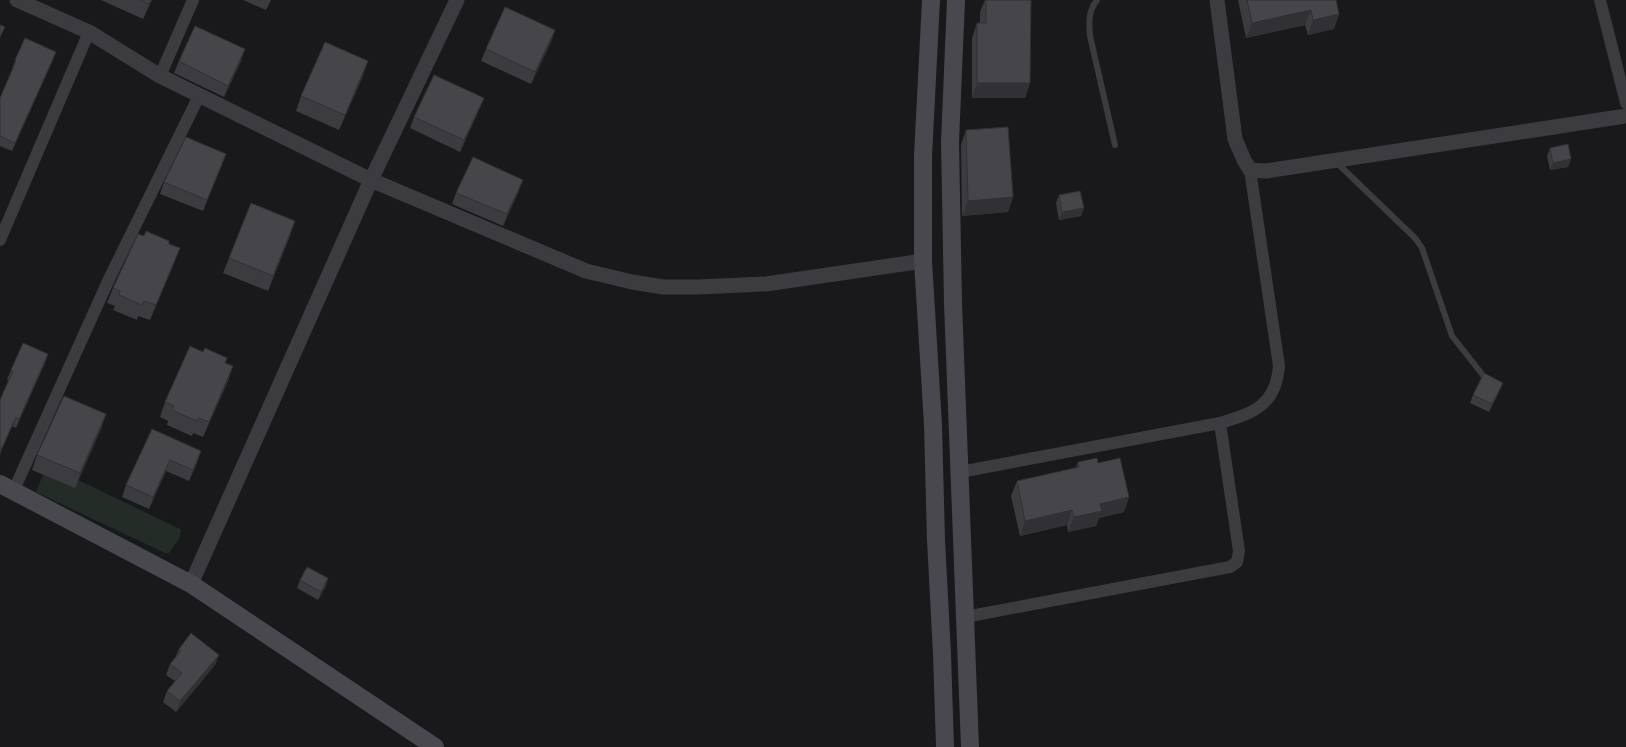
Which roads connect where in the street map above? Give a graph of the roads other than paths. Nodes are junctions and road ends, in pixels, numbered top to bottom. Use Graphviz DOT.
graph roads {
  1 [pos="18,0"];
  2 [pos="193,0"];
  3 [pos="457,0"];
  4 [pos="931,0"];
  5 [pos="956,0"];
  6 [pos="1097,0"];
  7 [pos="1217,0"];
  8 [pos="1600,0"];
  9 [pos="89,32"];
  10 [pos="160,76"];
  11 [pos="199,96"];
  12 [pos="1626,103"];
  13 [pos="1626,116"];
  14 [pos="1116,145"];
  15 [pos="1334,161"];
  16 [pos="1250,170"];
  17 [pos="371,180"];
  18 [pos="0,240"];
  19 [pos="923,262"];
  20 [pos="1486,379"];
  21 [pos="1220,423"];
  22 [pos="960,472"];
  23 [pos="7,488"];
  24 [pos="191,584"];
  25 [pos="965,617"];
  26 [pos="435,747"];
  27 [pos="945,747"];
  28 [pos="970,747"];
  1 -- 9 [label="street"];
  2 -- 10 [label="street"];
  3 -- 17 [label="street"];
  4 -- 19 [label="main road"];
  5 -- 22 [label="main road"];
  6 -- 14 [label="lane"];
  7 -- 16 [label="street"];
  8 -- 12 [label="street"];
  9 -- 10 [label="street"];
  9 -- 18 [label="street"];
  10 -- 11 [label="street"];
  11 -- 17 [label="street"];
  11 -- 23 [label="street"];
  13 -- 15 [label="street"];
  15 -- 16 [label="street"];
  15 -- 20 [label="lane"];
  16 -- 21 [label="street"];
  17 -- 19 [label="street"];
  17 -- 24 [label="street"];
  19 -- 27 [label="main road"];
  21 -- 22 [label="street"];
  21 -- 25 [label="street"];
  22 -- 25 [label="main road"];
  23 -- 24 [label="main road"];
  24 -- 26 [label="main road"];
  25 -- 28 [label="main road"];
}
